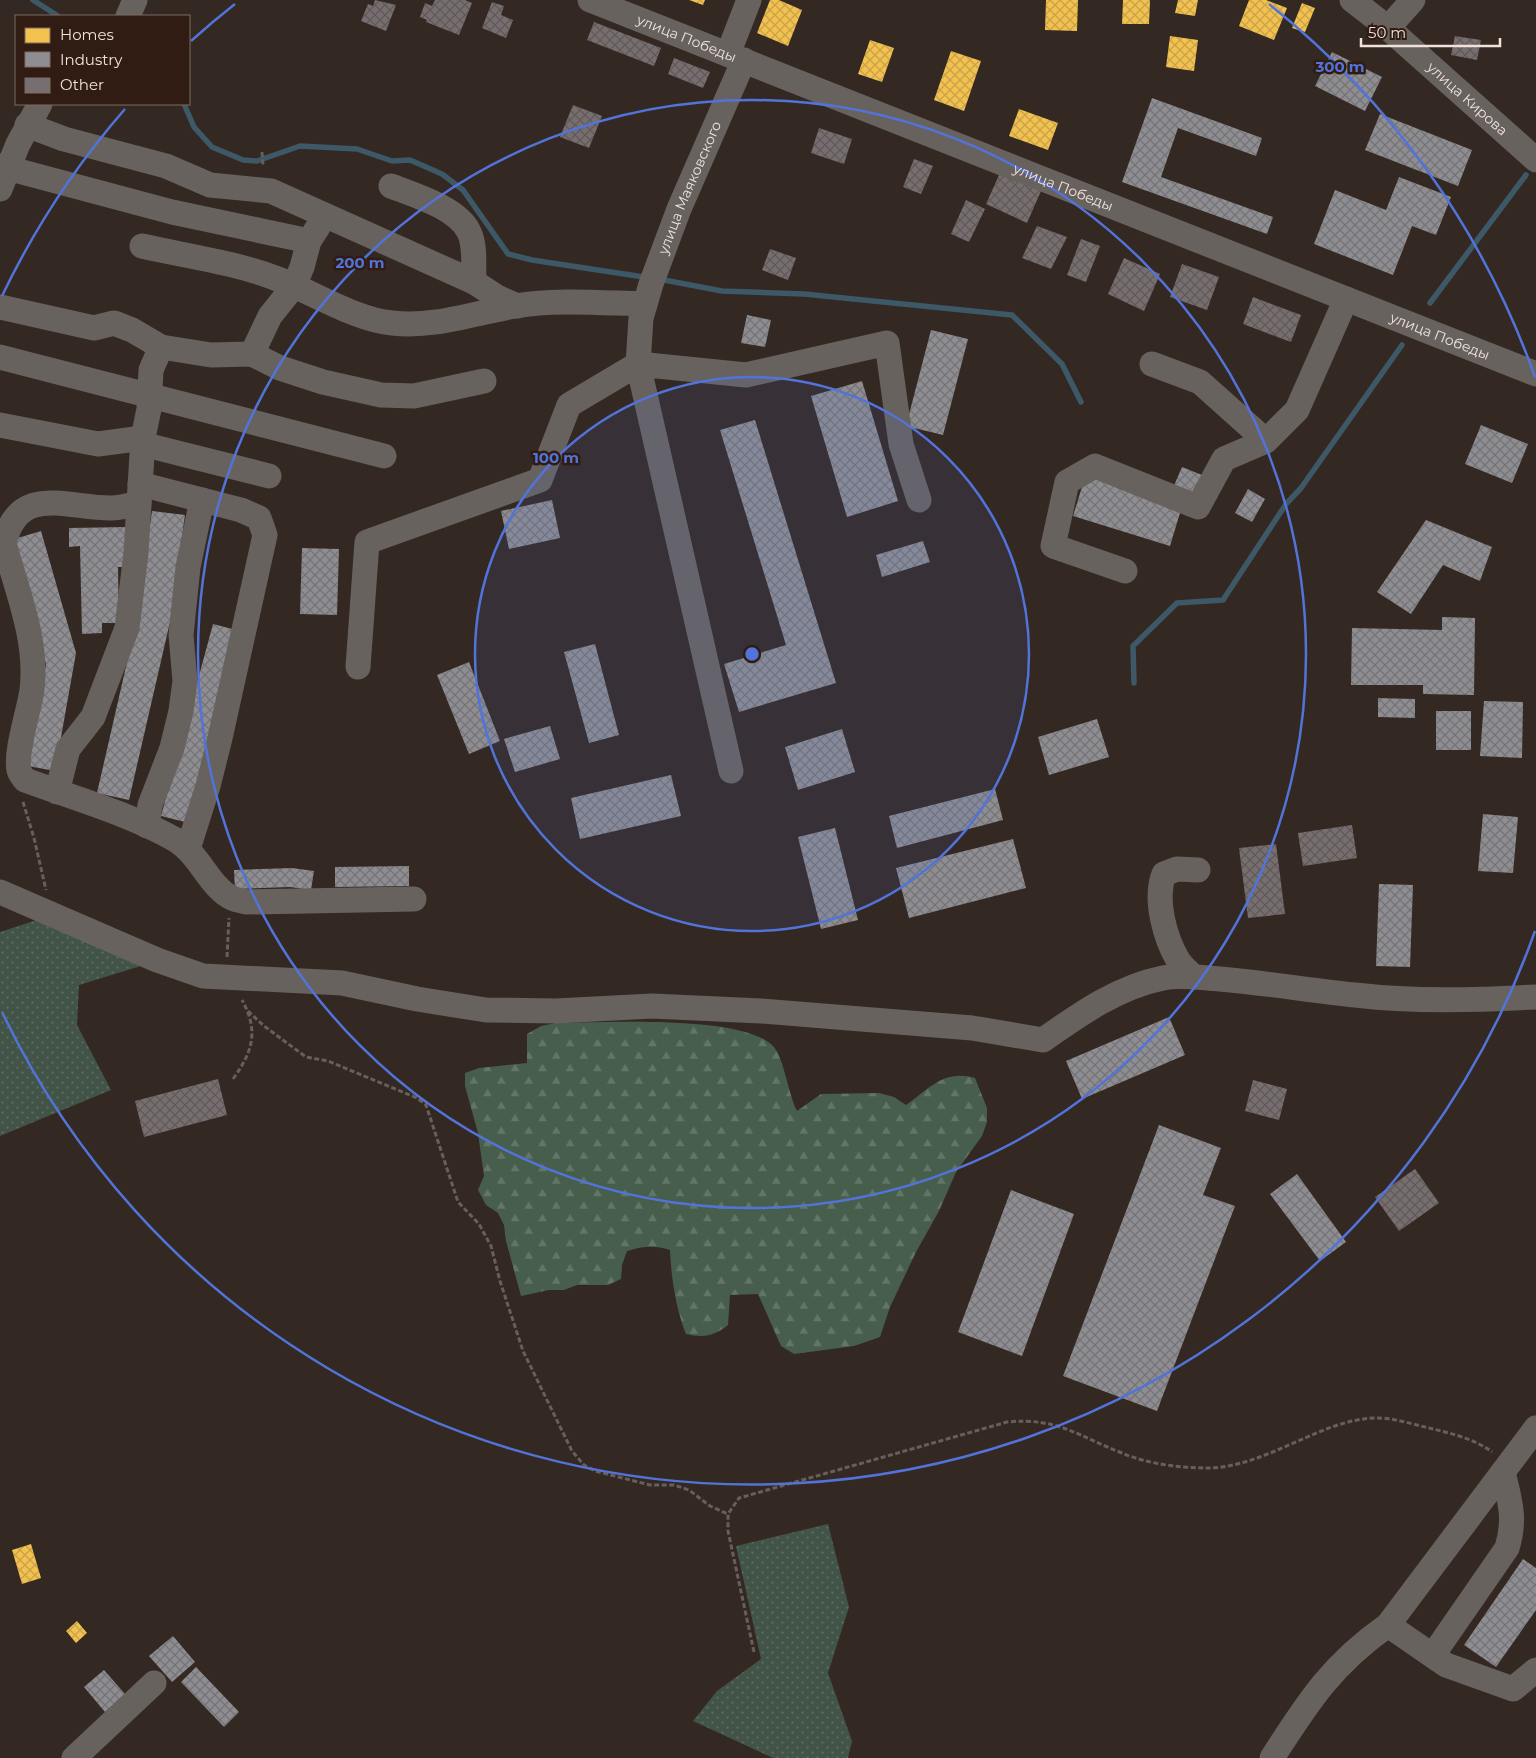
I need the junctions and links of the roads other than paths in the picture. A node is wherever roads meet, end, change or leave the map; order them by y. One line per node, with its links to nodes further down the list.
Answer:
1 (135, 0): 6 (street)
2 (590, 0): 8 (street, улица Победы)
3 (749, 0): 8 (street, улица Маяковского)
4 (1352, 0): 7 (street, улица Кирова)
5 (1414, 0): 7 (street)
6 (128, 15)
7 (1388, 28): 11 (street, улица Кирова)
8 (736, 57): 19 (street, улица Победы); 22 (street, улица Маяковского)
9 (39, 105): 10 (street)
10 (28, 125): 12 (street); 14 (street)
11 (1536, 160)
12 (3, 175): 15 (street)
13 (390, 186): 17 (street)
14 (325, 215): 15 (street); 17 (street)
15 (309, 241): 18 (street)
16 (142, 246): 18 (street)
17 (474, 282): 20 (street)
18 (294, 286): 20 (street); 24 (street)
19 (1346, 299): 28 (street, улица Победы); 33 (street)
20 (517, 306): 22 (street)
21 (0, 307): 23 (street)
22 (643, 311): 26 (street, улица Маяковского)
23 (161, 347): 24 (street); 30 (street)
24 (252, 354): 29 (street)
25 (0, 357): 30 (street)
26 (638, 364): 38 (street); 40 (street); 41 (street, улица Маяковского)
27 (1152, 364): 33 (street)
28 (1536, 374)
29 (484, 381)
30 (148, 394): 32 (street); 34 (street)
31 (0, 425): 32 (street)
32 (143, 441): 35 (street); 36 (street)
33 (1266, 441): 39 (street)
34 (384, 456)
35 (269, 476)
36 (139, 494): 37 (street); 42 (street); 42 (street)
37 (202, 500): 43 (street); 44 (street)
38 (919, 500)
39 (1125, 572)
40 (358, 667)
41 (731, 771)
42 (57, 792): 43 (street)
43 (147, 826): 44 (street)
44 (188, 849): 47 (street)
45 (1198, 870): 48 (street)
46 (0, 892): 48 (street)
47 (414, 898)
48 (1194, 977): 49 (street)
49 (1536, 997)
50 (1536, 1428): 51 (street)
51 (1506, 1468): 52 (street); 53 (street)
52 (1388, 1625): 53 (street); 57 (street)
53 (1433, 1655): 54 (street)
54 (1536, 1670)
55 (154, 1684): 56 (street)
56 (74, 1758)
57 (1272, 1758)

